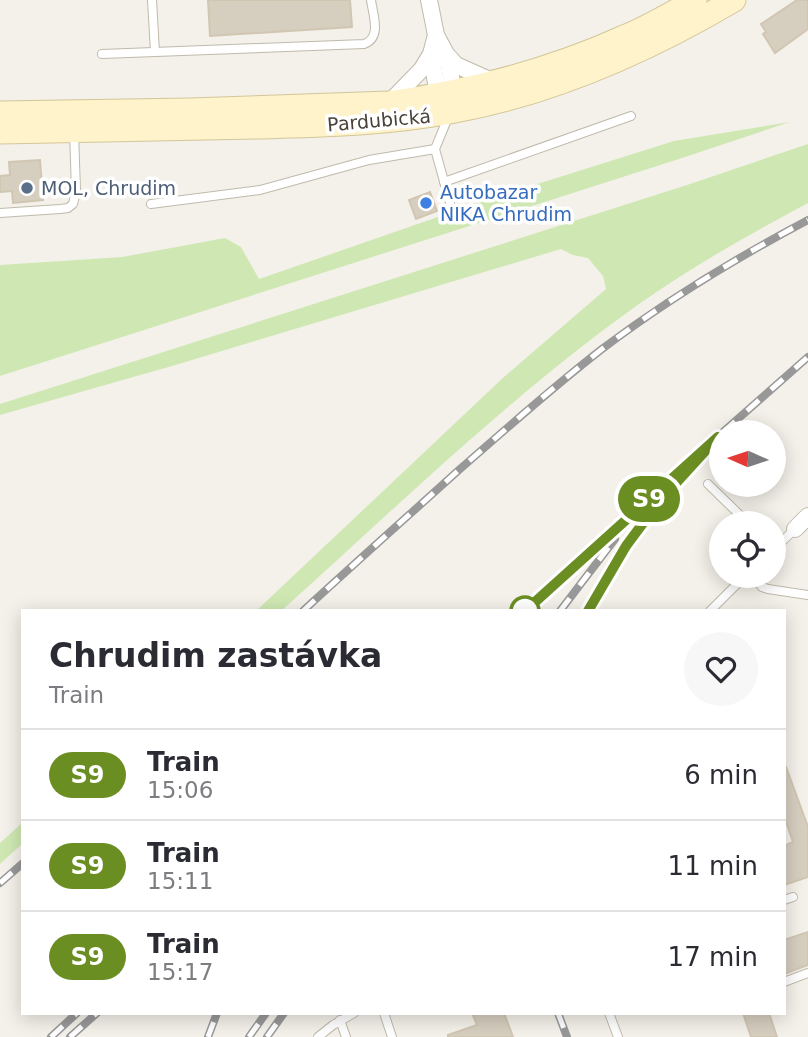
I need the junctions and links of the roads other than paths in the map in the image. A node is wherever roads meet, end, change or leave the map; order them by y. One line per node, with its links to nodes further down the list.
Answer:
1 (152, 0): 6 (lane)
2 (371, 0): 6 (lane)
3 (429, 0): 7 (street)
4 (695, 0): 9 (main road, Pardubická)
5 (734, 0): 11 (main road, Pardubická)
6 (155, 52): 8 (lane)
7 (438, 53): 9 (street); 10 (street); 11 (street)
8 (102, 54)
9 (495, 82): 11 (main road, Pardubická)
10 (389, 103): 11 (main road, Pardubická); 14 (main road, Pardubická)
11 (448, 103): 14 (main road, Pardubická); 16 (lane)
12 (0, 113): 14 (main road, Pardubická)
13 (631, 116): 17 (lane)
14 (71, 121): 15 (main road, Pardubická); 20 (lane)
15 (0, 132)
16 (435, 149): 17 (lane); 19 (lane)
17 (444, 182): 18 (lane)
18 (450, 203)
19 (151, 204)
20 (0, 214)
21 (708, 484): 22 (lane)
22 (736, 511)
23 (808, 516): 24 (street)
24 (795, 529): 25 (lane)
25 (786, 538)
26 (732, 588): 29 (lane)
27 (765, 588): 28 (lane)
28 (808, 595)
29 (712, 609)
30 (793, 897): 31 (lane)
31 (786, 900)
32 (808, 973): 33 (lane)
33 (786, 981)
34 (350, 1015): 37 (lane)
35 (385, 1015): 40 (lane)
36 (610, 1015): 41 (lane)
37 (340, 1020): 38 (lane); 39 (lane)
38 (318, 1037)
39 (346, 1037)
40 (392, 1037)
41 (618, 1037)

